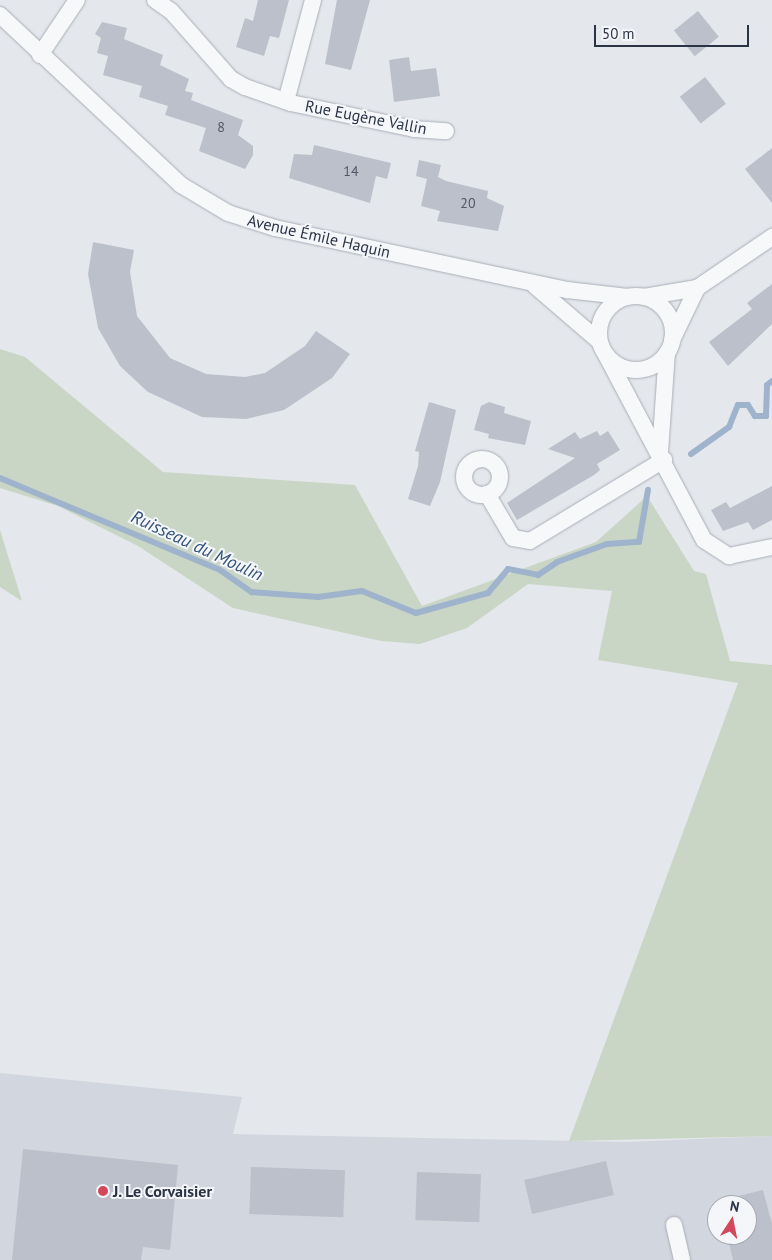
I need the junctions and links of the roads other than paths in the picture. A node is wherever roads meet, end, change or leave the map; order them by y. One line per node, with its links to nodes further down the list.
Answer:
1 (77, 0): 5 (street)
2 (155, 0): 6 (street, Rue Eugène Vallin)
3 (313, 0): 6 (street, Rue Eugène Vallin)
4 (0, 15): 5 (street, Avenue Émile Haquin)
5 (40, 55): 9 (street, Avenue Émile Haquin)
6 (286, 101): 7 (street, Rue Eugène Vallin)
7 (446, 131)
8 (772, 237): 10 (street)
9 (532, 283): 11 (street, Avenue Émile Haquin); 13 (street, Avenue Émile Haquin)
10 (697, 288): 11 (street); 12 (street)
11 (636, 297): 12 (street); 13 (street)
12 (670, 347): 13 (street); 14 (street)
13 (603, 348): 14 (street)
14 (662, 456): 15 (street); 16 (street)
15 (487, 494)
16 (772, 547)
17 (674, 1225): 18 (street)
18 (682, 1260)

